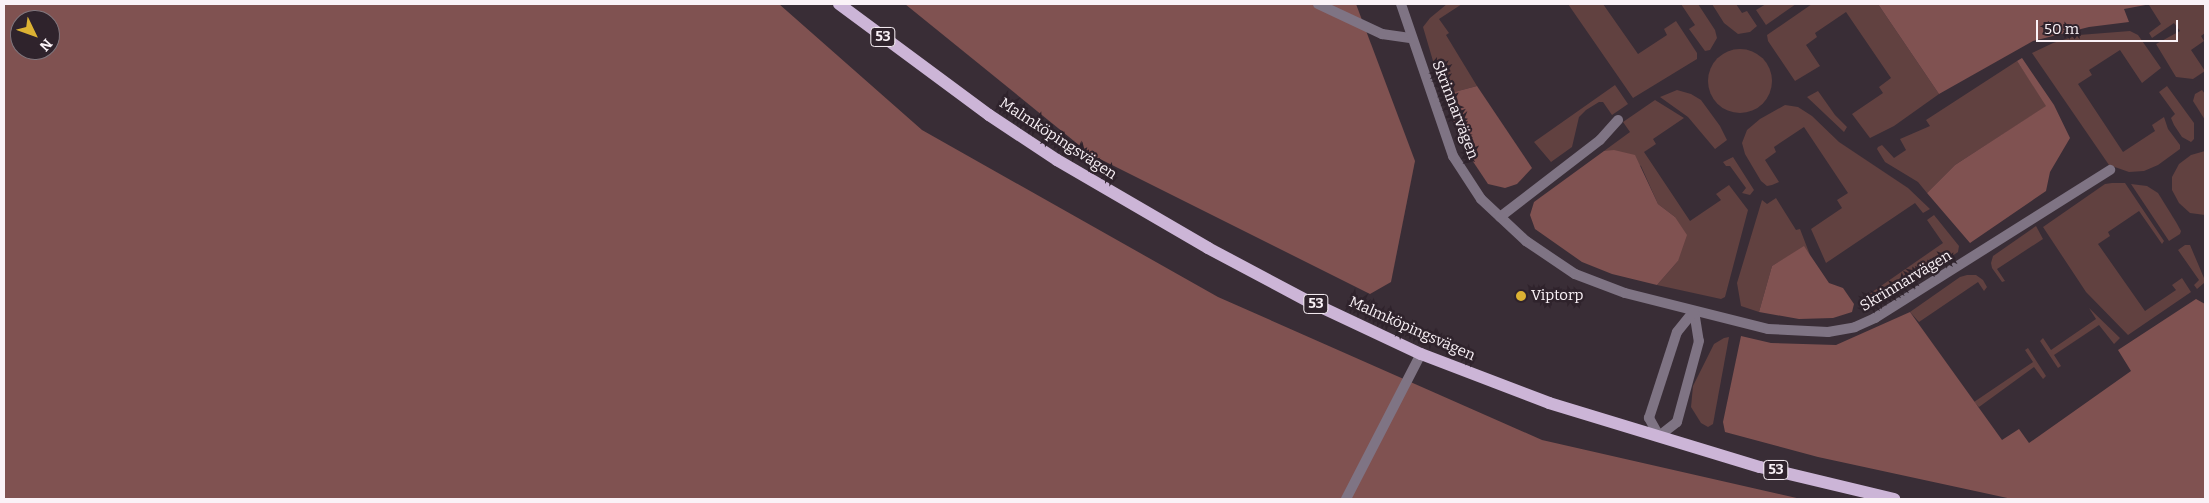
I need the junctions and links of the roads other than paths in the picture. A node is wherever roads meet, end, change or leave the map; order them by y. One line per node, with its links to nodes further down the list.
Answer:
1 (839, 4): 9 (main road, Malmköpingsvägen / 53)
2 (1318, 4): 4 (street)
3 (1401, 4): 4 (street, Skrinnarvägen)
4 (1412, 38): 7 (street, Skrinnarvägen)
5 (1618, 120): 7 (street)
6 (2110, 170): 8 (street, Skrinnarvägen)
7 (1500, 217): 8 (street, Skrinnarvägen)
8 (1694, 311): 10 (street); 10 (street)
9 (1421, 354): 10 (main road, Malmköpingsvägen / 53); 11 (street)
10 (1659, 436): 12 (main road, Malmköpingsvägen / 53)
11 (1346, 499)
12 (1894, 499)

